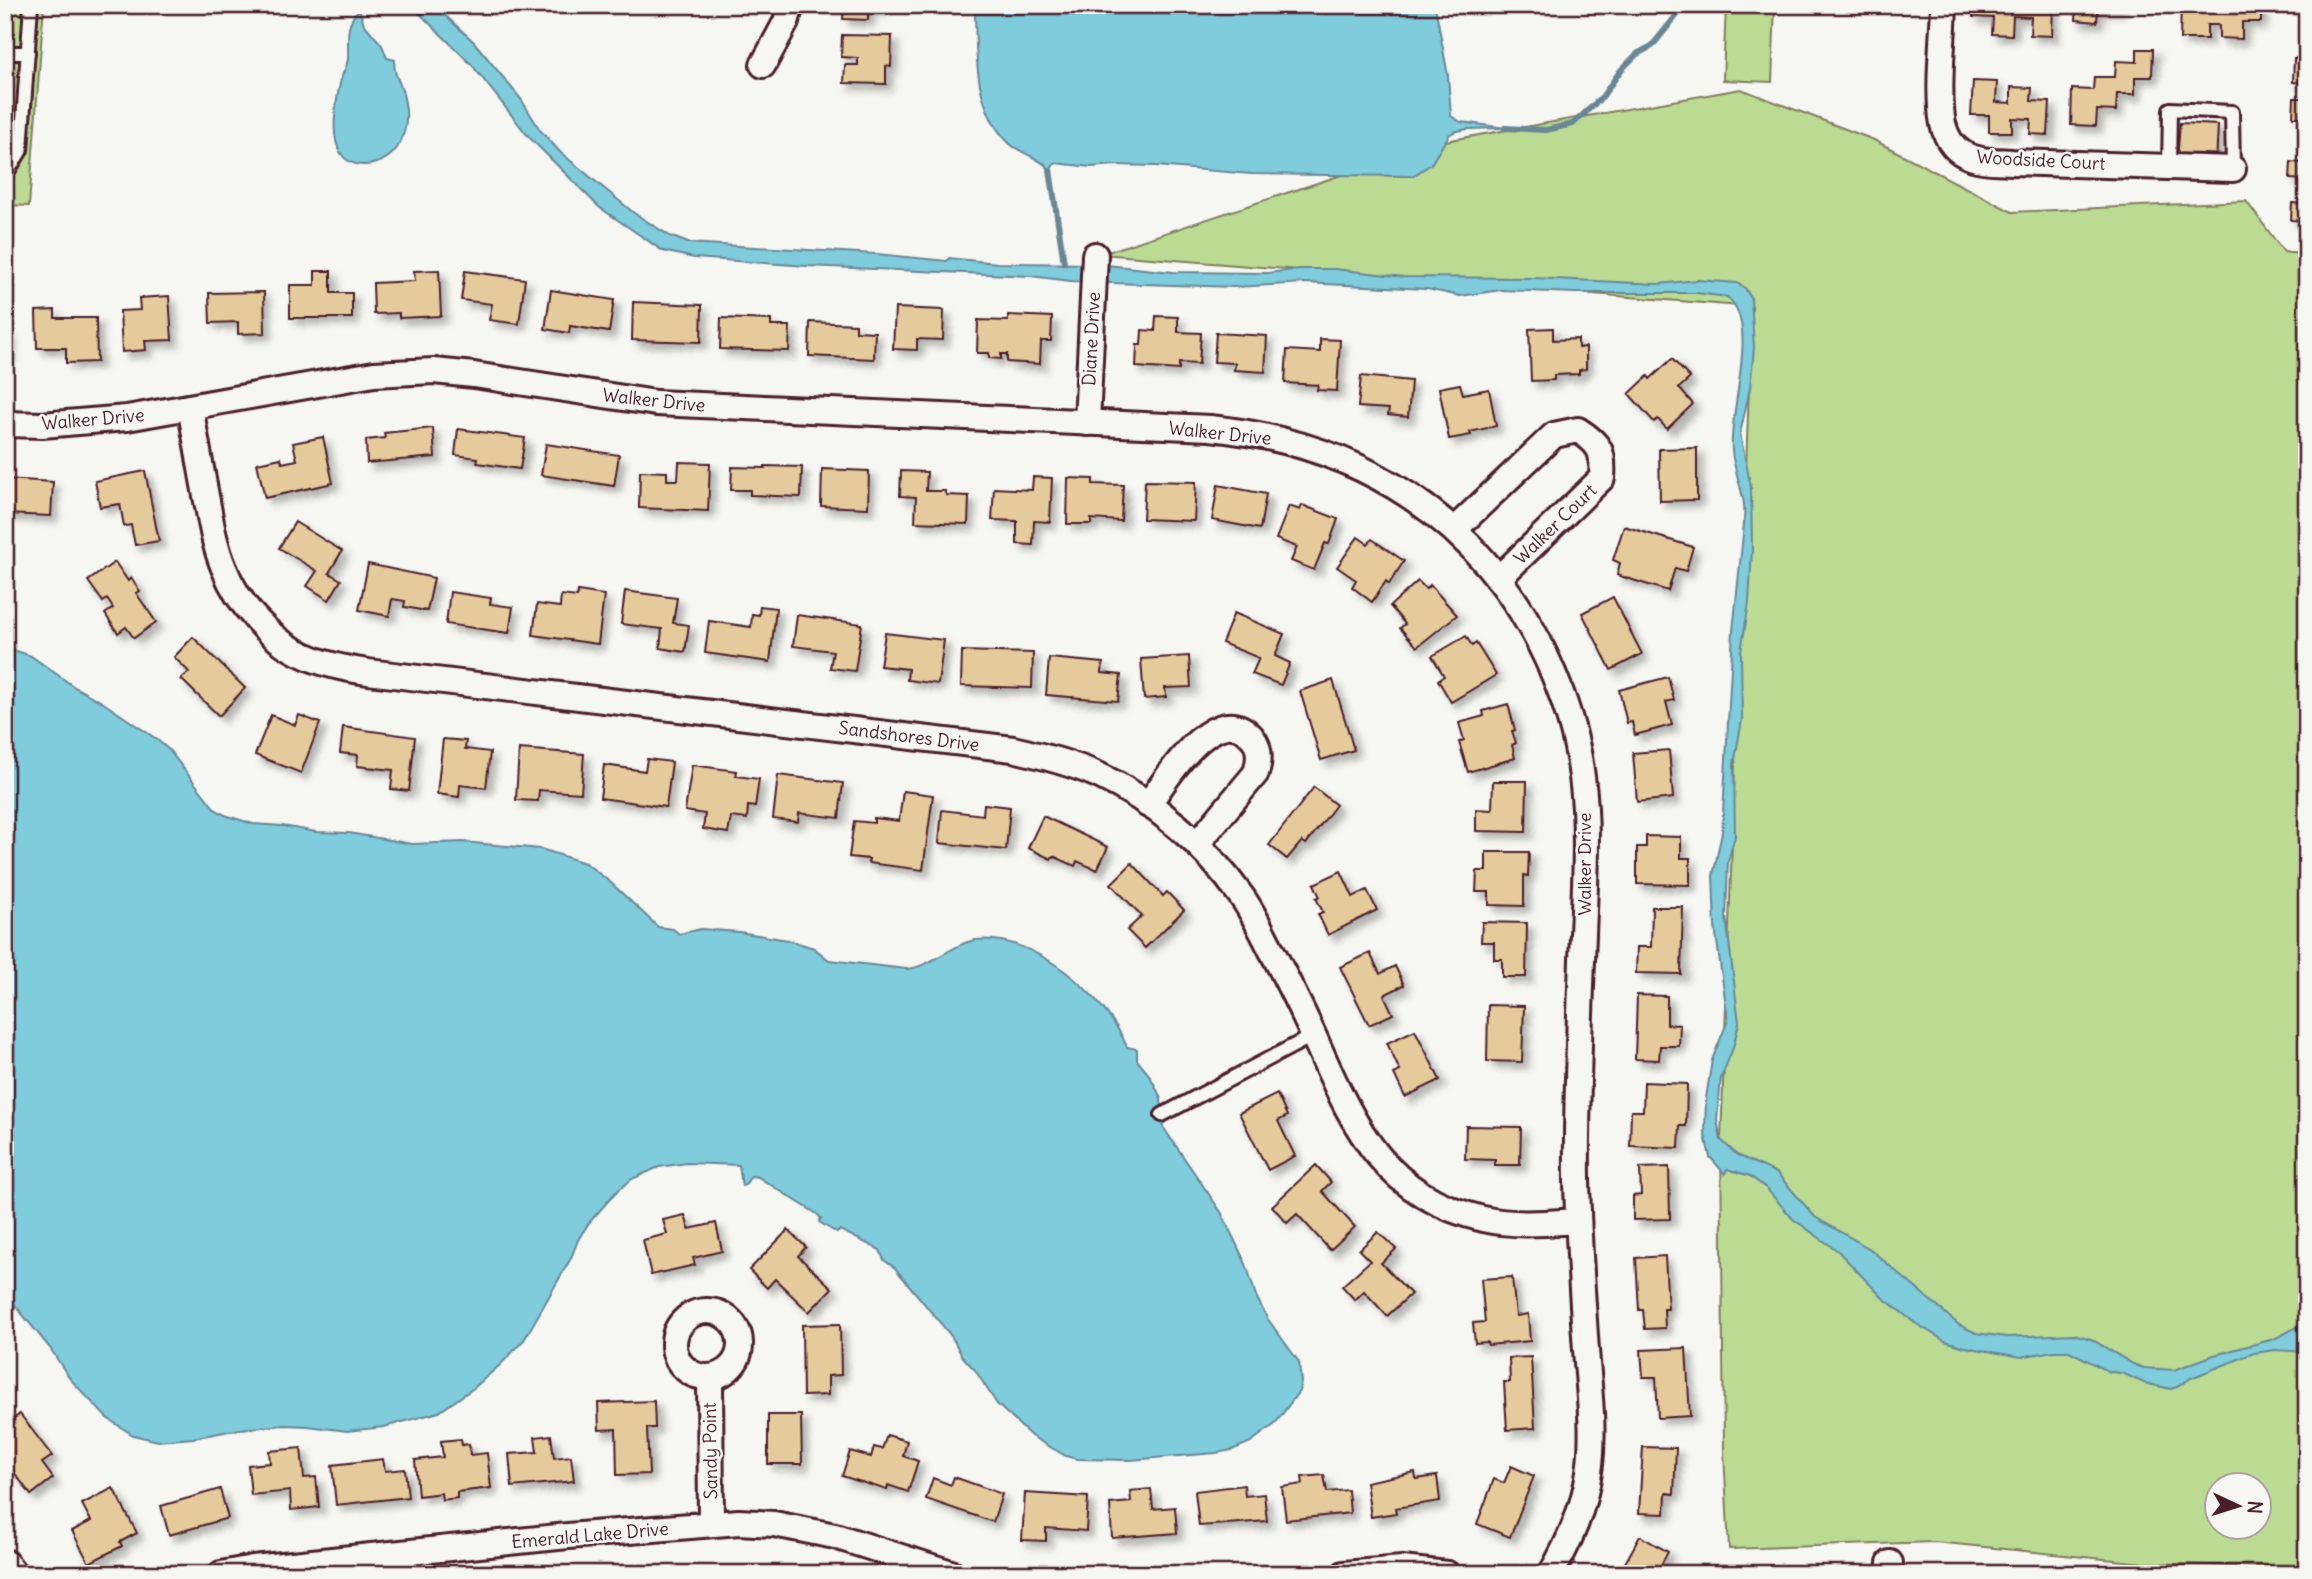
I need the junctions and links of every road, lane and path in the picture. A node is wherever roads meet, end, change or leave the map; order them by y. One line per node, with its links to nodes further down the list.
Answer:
1 (31, 5): 5 (lane)
2 (791, 5): 6 (street)
3 (1944, 5): 7 (street, Woodside Court)
4 (5, 52): 5 (lane)
5 (28, 53): 9 (lane)
6 (763, 65)
7 (2169, 166): 8 (street, Woodside Court); 8 (lane)
8 (2234, 169)
9 (5, 176)
10 (1095, 255): 12 (street, Diane Drive)
11 (190, 407): 12 (street, Walker Drive); 13 (street, Walker Drive); 16 (street, Sandshores Drive)
12 (1087, 423): 14 (street, Walker Drive)
13 (5, 424)
14 (1454, 530): 15 (street, Walker Drive); 15 (street, Walker Court)
15 (1499, 578): 20 (street, Walker Drive)
16 (1148, 805): 17 (street, Sandshores Drive); 17 (street)
17 (1197, 844): 18 (street, Sandshores Drive)
18 (1314, 1035): 19 (lane); 20 (street, Sandshores Drive)
19 (1162, 1115)
20 (1578, 1221): 29 (street, Walker Drive)
21 (710, 1378): 22 (street, Sandy Point)
22 (711, 1524): 25 (street, Emerald Lake Drive); 26 (street, Emerald Lake Drive)
23 (5, 1562): 24 (street)
24 (15, 1574)
25 (221, 1574)
26 (954, 1574)
27 (1344, 1574): 28 (street)
28 (1447, 1574)
29 (1552, 1574)

